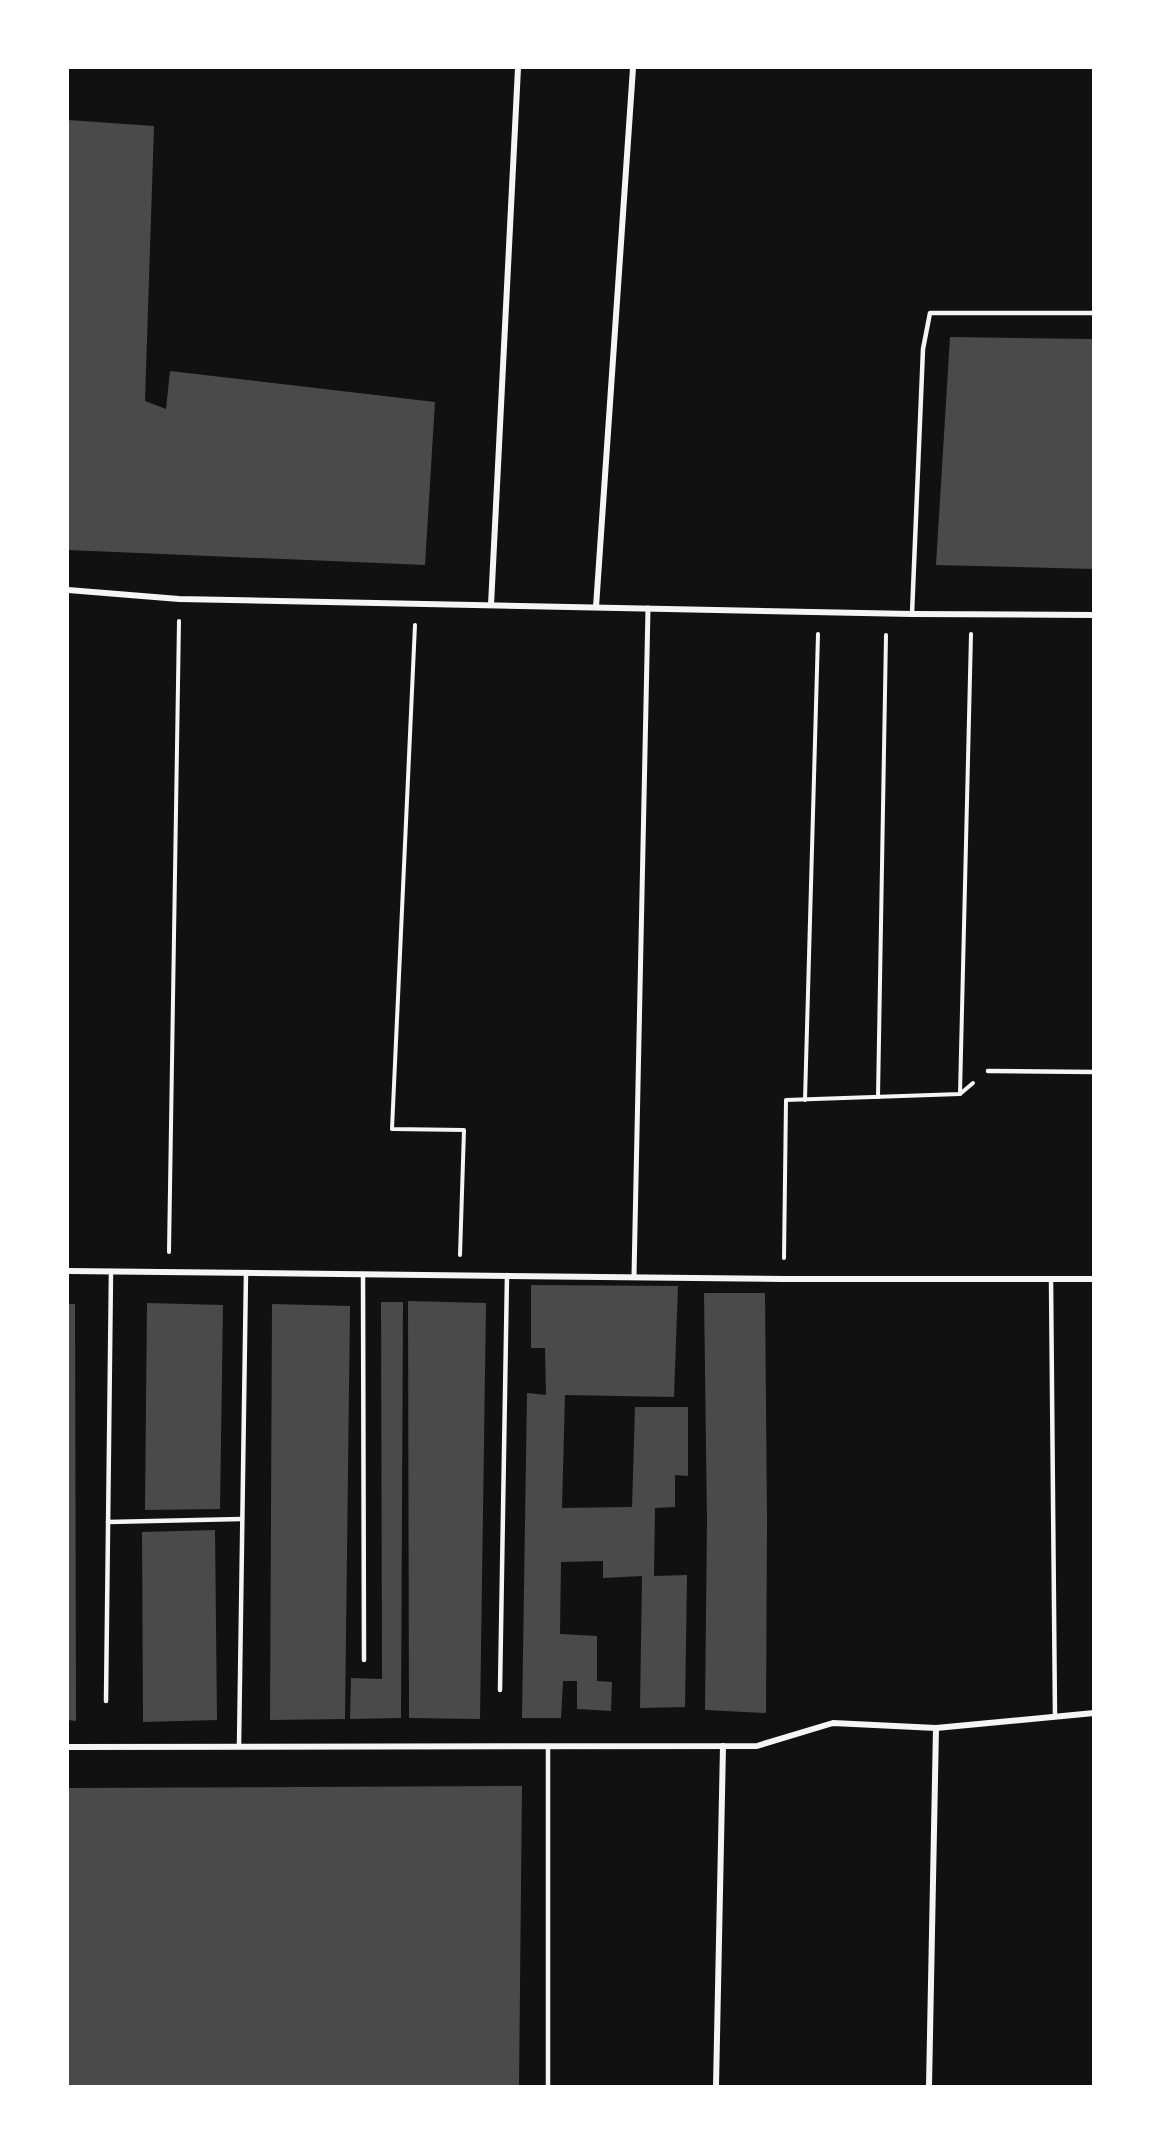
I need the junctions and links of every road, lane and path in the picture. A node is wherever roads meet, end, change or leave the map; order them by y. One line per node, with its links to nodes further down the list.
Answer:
1 (518, 68): 7 (street)
2 (633, 68): 8 (street)
3 (1094, 313): 12 (lane)
4 (68, 590): 5 (street)
5 (179, 599): 6 (street); 22 (path)
6 (416, 604): 7 (street); 25 (path)
7 (491, 605): 8 (street)
8 (596, 608): 9 (street)
9 (648, 608): 10 (street); 27 (street)
10 (818, 612): 11 (street); 19 (path)
11 (887, 613): 12 (street); 18 (path)
12 (912, 614): 13 (street)
13 (972, 615): 14 (street); 17 (path)
14 (1094, 615)
15 (987, 1071): 16 (lane); 17 (path)
16 (1094, 1072)
17 (960, 1094): 18 (path)
18 (878, 1097): 19 (path)
19 (805, 1100): 28 (path)
20 (68, 1271): 21 (street)
21 (111, 1271): 22 (street); 32 (lane)
22 (168, 1271): 23 (street)
23 (246, 1272): 24 (street); 31 (lane)
24 (363, 1274): 25 (street); 33 (lane)
25 (459, 1275): 26 (street)
26 (507, 1275): 27 (street); 34 (lane)
27 (634, 1276): 28 (street)
28 (784, 1279): 29 (street)
29 (1051, 1279): 30 (street); 37 (lane)
30 (1094, 1280)
31 (242, 1519): 32 (lane); 39 (lane)
32 (108, 1522): 35 (lane)
33 (364, 1660)
34 (500, 1690)
35 (106, 1701)
36 (1094, 1713): 37 (street)
37 (1055, 1716): 38 (street)
38 (936, 1728): 41 (street); 45 (street)
39 (239, 1746): 40 (street); 42 (street)
40 (548, 1746): 41 (street); 43 (lane)
41 (723, 1746): 44 (street)
42 (68, 1747)
43 (548, 2086)
44 (716, 2086)
45 (929, 2086)

